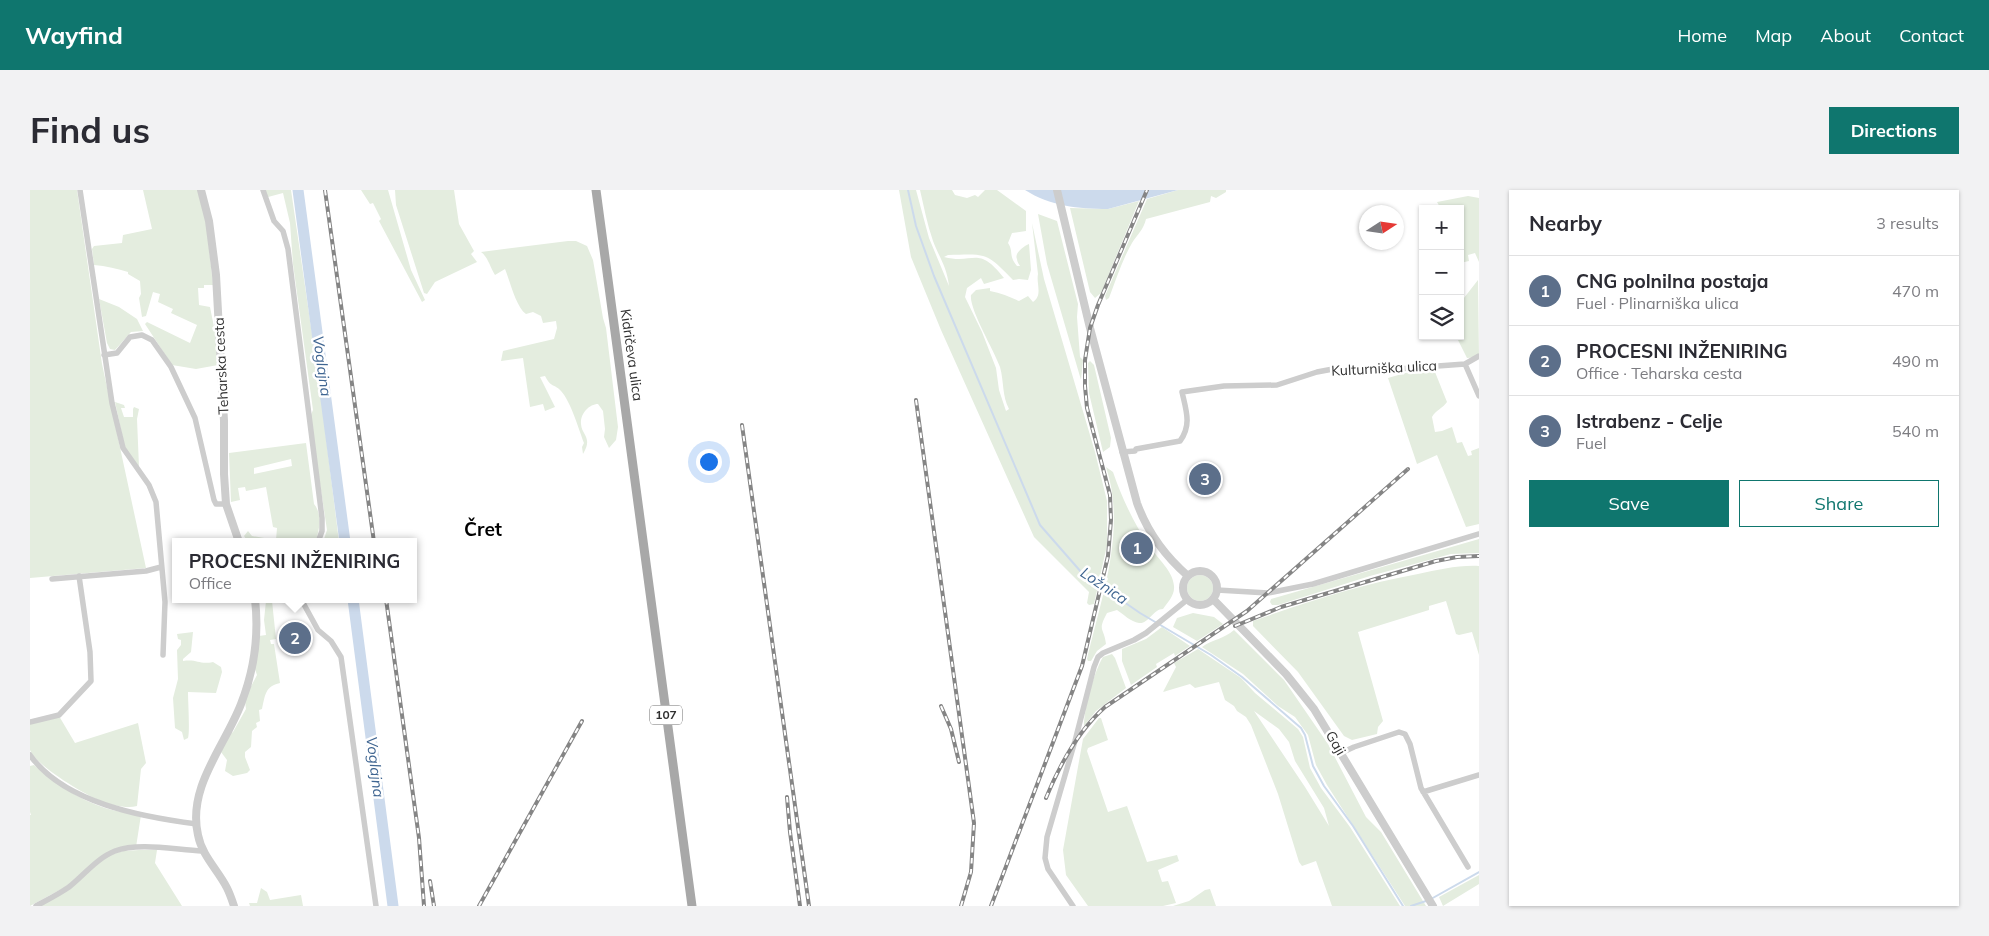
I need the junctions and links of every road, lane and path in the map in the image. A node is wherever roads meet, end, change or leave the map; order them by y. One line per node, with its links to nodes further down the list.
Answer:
1 (80, 190): 6 (street)
2 (201, 190): 11 (street, Teharska cesta)
3 (263, 190): 14 (street)
4 (596, 190): 37 (main road, Kidričeva ulica / 107)
5 (1057, 190): 10 (street)
6 (104, 355): 11 (street); 15 (street)
7 (1479, 356): 8 (street)
8 (1465, 364): 9 (street); 10 (street, Kulturniška ulica)
9 (1479, 396)
10 (1122, 452): 17 (street)
11 (226, 504): 13 (street, Teharska cesta)
12 (1479, 534): 19 (street)
13 (238, 538)
14 (319, 538)
15 (161, 567): 16 (street); 24 (street)
16 (79, 576): 18 (street); 25 (street)
17 (1188, 576): 19 (street); 20 (street)
18 (52, 579)
19 (1217, 590): 21 (street)
20 (1188, 599): 21 (street); 38 (street)
21 (1213, 599): 26 (street, Gaji)
22 (255, 603): 30 (street)
23 (303, 603): 36 (street)
24 (163, 656)
25 (30, 722)
26 (1341, 752): 29 (street); 33 (street, Gaji)
27 (30, 755): 30 (street)
28 (1479, 775): 29 (street)
29 (1423, 792): 32 (street)
30 (196, 824): 31 (street)
31 (202, 851): 34 (street); 35 (street)
32 (1468, 867)
33 (1430, 902)
34 (36, 906)
35 (234, 906)
36 (376, 906)
37 (692, 906)
38 (1074, 906)

